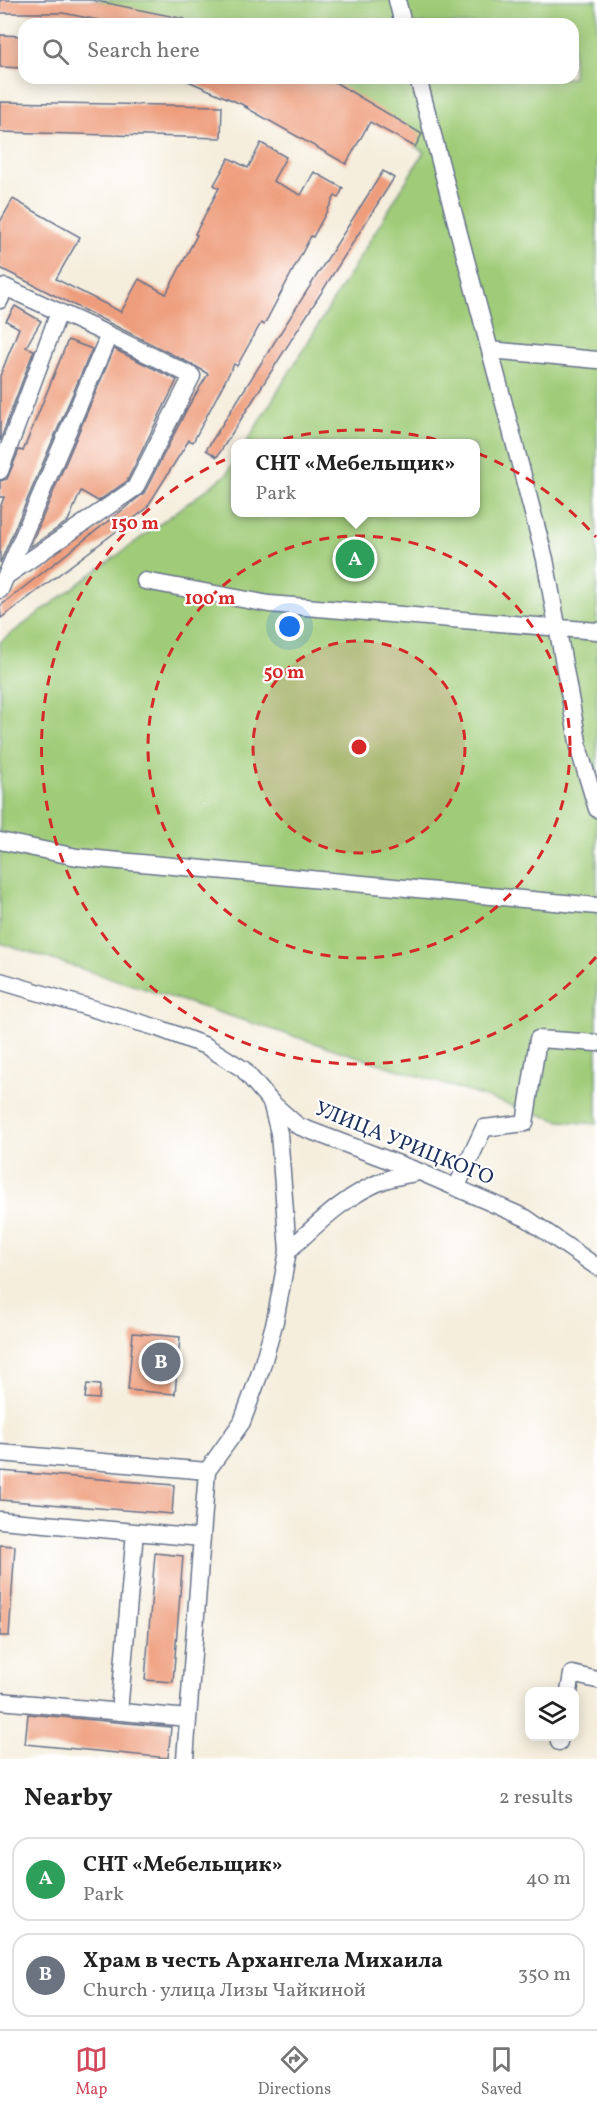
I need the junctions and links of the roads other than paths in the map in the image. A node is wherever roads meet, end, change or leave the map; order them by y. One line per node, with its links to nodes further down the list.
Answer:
1 (397, 0): 2 (street)
2 (402, 18)
3 (420, 84): 7 (street)
4 (0, 300): 5 (street)
5 (59, 312): 6 (street); 9 (street)
6 (109, 335): 11 (street); 11 (street)
7 (490, 350): 8 (street); 12 (street)
8 (597, 360)
9 (0, 471)
10 (145, 581): 12 (street)
11 (3, 584)
12 (558, 628): 13 (street); 14 (street)
13 (597, 631)
14 (597, 809)
15 (0, 841): 16 (street)
16 (597, 906)
17 (0, 981): 19 (street, УЛИЦА УРИЦКОГО)
18 (597, 1043): 21 (street)
19 (271, 1102): 20 (street, УЛИЦА УРИЦКОГО); 22 (street)
20 (420, 1172): 21 (street, УЛИЦА УРИЦКОГО); 22 (street)
21 (456, 1188): 23 (street, УЛИЦА УРИЦКОГО)
22 (288, 1251): 25 (street)
23 (597, 1266)
24 (0, 1453): 25 (street)
25 (207, 1471): 28 (street)
26 (0, 1520): 27 (street)
27 (135, 1532): 28 (street); 32 (street)
28 (202, 1538): 33 (street)
29 (597, 1680): 30 (street)
30 (570, 1687)
31 (0, 1701): 32 (street)
32 (119, 1712): 33 (street)
33 (188, 1718): 34 (street)
34 (185, 1759)

